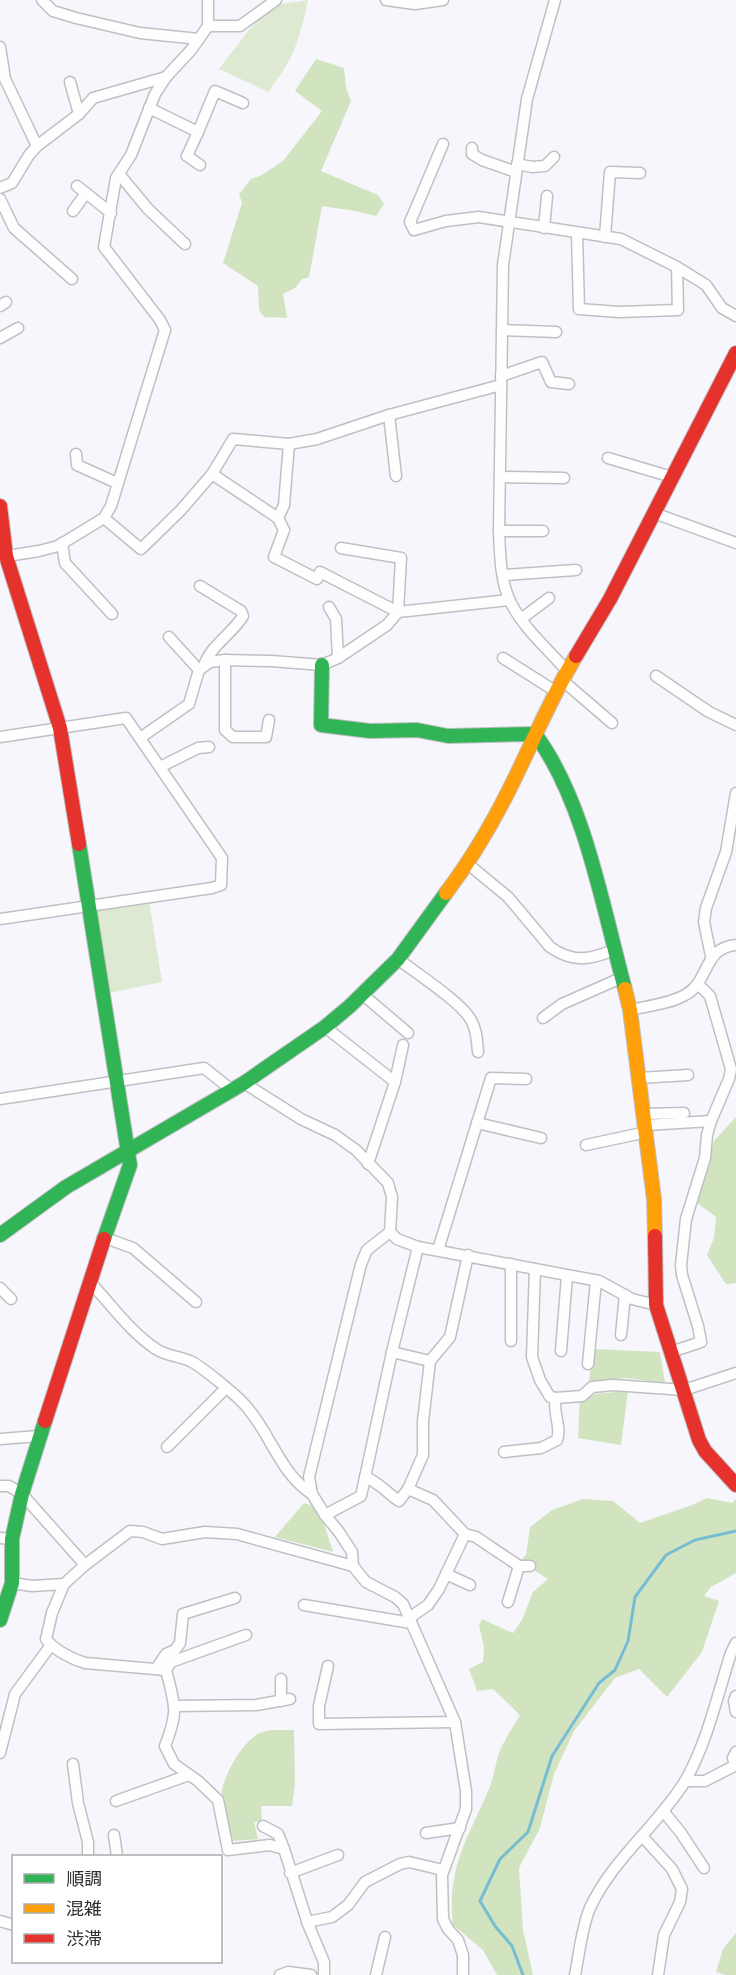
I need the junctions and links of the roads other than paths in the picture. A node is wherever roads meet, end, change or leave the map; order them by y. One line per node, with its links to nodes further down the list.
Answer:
1 (42, 0): 8 (street)
2 (208, 0): 7 (street)
3 (276, 0): 7 (street)
4 (386, 0): 5 (street)
5 (443, 0)
6 (552, 1): 21 (street)
7 (208, 26): 8 (street)
8 (199, 39): 10 (street)
9 (0, 47): 17 (street)
10 (166, 77): 13 (street); 14 (street)
11 (70, 82): 14 (street)
12 (243, 103): 15 (street)
13 (149, 108): 15 (street); 23 (street)
14 (79, 114): 17 (street)
15 (198, 132): 20 (street)
16 (444, 144): 29 (street)
17 (37, 146): 24 (street)
18 (472, 148): 21 (street)
19 (554, 157): 21 (street)
20 (200, 165)
21 (517, 168): 29 (street)
22 (640, 173): 32 (street)
23 (119, 174): 28 (street); 33 (street)
24 (0, 187)
25 (547, 196): 30 (street)
26 (0, 199): 35 (street)
27 (73, 211): 28 (street)
28 (111, 213): 53 (street)
29 (509, 223): 30 (street); 38 (street)
30 (544, 228): 31 (street)
31 (577, 233): 32 (street); 34 (street)
32 (605, 237): 34 (street)
33 (185, 244)
34 (677, 267): 36 (street)
35 (72, 279)
36 (736, 316)
37 (18, 328): 40 (street)
38 (502, 330): 39 (street); 42 (street)
39 (556, 332)
40 (0, 338)
41 (736, 353): 51 (street)
42 (501, 380): 43 (street); 44 (street); 50 (street)
43 (569, 384)
44 (389, 415): 45 (street); 49 (street)
45 (289, 444): 48 (street); 57 (street)
46 (76, 454): 53 (street)
47 (608, 458): 51 (street)
48 (212, 474): 56 (street); 57 (street)
49 (396, 476)
50 (500, 477): 52 (street); 58 (street)
51 (672, 477): 55 (street)
52 (564, 478)
53 (117, 483): 56 (street)
54 (0, 506): 63 (street)
55 (654, 513): 61 (street); 80 (street)
56 (104, 518): 60 (street)
57 (278, 518): 70 (street)
58 (499, 531): 59 (street); 65 (street)
59 (543, 531)
60 (62, 543): 63 (street); 71 (street)
61 (736, 543)
62 (341, 548): 70 (street)
63 (3, 556): 84 (street)
64 (576, 570): 65 (street)
65 (503, 575): 68 (street)
66 (200, 586): 78 (street)
67 (549, 598): 72 (street)
68 (509, 600): 70 (street); 72 (street)
69 (329, 607): 74 (street)
70 (399, 612): 74 (street)
71 (112, 614)
72 (521, 619): 80 (street)
73 (169, 637): 78 (street)
74 (338, 658): 77 (street)
75 (503, 658): 80 (street)
76 (225, 660): 77 (street); 78 (street); 81 (street)
77 (322, 665): 85 (street)
78 (201, 669): 87 (street)
79 (656, 676): 83 (street)
80 (561, 680): 82 (street); 85 (street)
81 (269, 720)
82 (612, 723)
83 (736, 725)
84 (60, 728): 86 (street); 87 (street); 92 (street)
85 (535, 734): 91 (street); 95 (street)
86 (0, 737)
87 (140, 738): 89 (street)
88 (209, 747): 89 (street)
89 (160, 767): 92 (street)
90 (736, 793): 96 (street)
91 (468, 864): 95 (street); 97 (street)
92 (88, 907): 93 (street); 111 (street)
93 (0, 919)
94 (736, 945): 96 (street)
95 (614, 950): 98 (street)
96 (711, 956): 99 (street)
97 (398, 959): 100 (street); 106 (street)
98 (621, 978): 101 (street); 102 (street)
99 (698, 984): 101 (street); 115 (street)
100 (362, 994): 103 (street); 104 (street)
101 (630, 1010): 108 (street)
102 (543, 1018)
103 (325, 1027): 110 (street); 112 (street)
104 (408, 1033)
105 (403, 1045): 110 (street)
106 (477, 1053)
107 (688, 1075): 108 (street)
108 (639, 1078): 117 (street)
109 (526, 1079): 116 (street)
110 (394, 1082): 121 (street)
111 (116, 1083): 112 (street); 113 (street); 120 (street)
112 (238, 1087): 120 (street); 121 (street)
113 (0, 1099)
114 (684, 1113): 117 (street)
115 (711, 1121): 117 (street); 142 (street)
116 (477, 1123): 118 (street); 126 (street)
117 (646, 1124): 119 (street); 137 (street)
118 (541, 1138)
119 (586, 1145)
120 (128, 1149): 123 (street); 124 (street)
121 (368, 1164): 122 (street)
122 (390, 1232): 125 (street); 158 (street)
123 (0, 1235)
124 (103, 1237): 131 (street); 136 (street)
125 (418, 1247): 126 (street); 141 (street)
126 (438, 1251): 127 (street)
127 (468, 1255): 128 (street); 143 (street)
128 (511, 1264): 129 (street); 139 (street)
129 (535, 1269): 130 (street); 148 (street)
130 (567, 1276): 132 (street); 140 (street)
131 (89, 1281): 146 (street); 149 (street)
132 (596, 1281): 134 (street); 144 (street)
133 (0, 1288): 135 (street)
134 (625, 1295): 137 (street); 138 (street)
135 (11, 1299)
136 (196, 1302)
137 (656, 1305): 142 (street)
138 (621, 1335)
139 (511, 1341)
140 (561, 1351)
141 (392, 1352): 143 (street); 153 (street)
142 (671, 1352): 147 (street)
143 (430, 1361): 156 (street)
144 (588, 1364)
145 (736, 1373): 147 (street)
146 (225, 1389): 151 (street); 158 (street)
147 (684, 1390): 148 (street); 154 (street)
148 (556, 1398): 152 (street)
149 (39, 1436): 150 (street); 157 (street)
150 (0, 1439)
151 (167, 1447)
152 (504, 1452)
153 (365, 1477): 156 (street); 159 (street)
154 (736, 1485)
155 (0, 1486): 157 (street)
156 (408, 1489): 160 (street)
157 (22, 1494): 161 (street); 162 (street)
158 (312, 1494): 159 (street)
159 (325, 1515): 163 (street)
160 (465, 1534): 164 (street); 169 (street)
161 (6, 1538): 165 (street)
162 (85, 1565): 163 (street); 166 (street)
163 (353, 1566): 172 (street)
164 (446, 1574): 167 (street); 172 (street)
165 (12, 1583): 166 (street); 171 (street)
166 (64, 1584): 175 (street)
167 (470, 1586)
168 (235, 1598): 177 (street)
169 (508, 1602)
170 (304, 1605): 172 (street)
171 (0, 1620)
172 (410, 1620): 182 (street)
173 (246, 1635): 177 (street)
174 (736, 1642): 188 (street)
175 (51, 1645): 177 (street); 184 (street)
176 (328, 1666): 182 (street)
177 (161, 1669): 180 (street)
178 (281, 1678): 180 (street)
179 (736, 1696): 181 (street)
180 (175, 1706): 187 (street)
181 (736, 1712)
182 (455, 1722): 192 (street)
183 (736, 1752): 186 (street)
184 (0, 1753)
185 (73, 1764): 197 (street)
186 (736, 1765): 188 (street)
187 (189, 1775): 189 (street); 196 (street)
188 (685, 1781): 190 (street)
189 (116, 1801)
190 (664, 1812): 195 (street); 200 (street)
191 (262, 1826): 196 (street)
192 (459, 1828): 193 (street); 201 (street)
193 (426, 1833)
194 (114, 1835): 198 (street)
195 (642, 1836): 210 (street); 211 (street)
196 (284, 1849): 202 (street)
197 (88, 1855)
198 (117, 1855)
199 (338, 1855): 202 (street)
200 (704, 1868)
201 (442, 1870): 203 (street); 209 (street)
202 (290, 1873): 203 (street)
203 (307, 1922): 207 (street)
204 (385, 1937): 208 (street)
205 (280, 1975): 206 (street)
206 (311, 1975)
207 (324, 1975)
208 (376, 1975)
209 (463, 1975)
210 (575, 1975)
211 (658, 1975)

